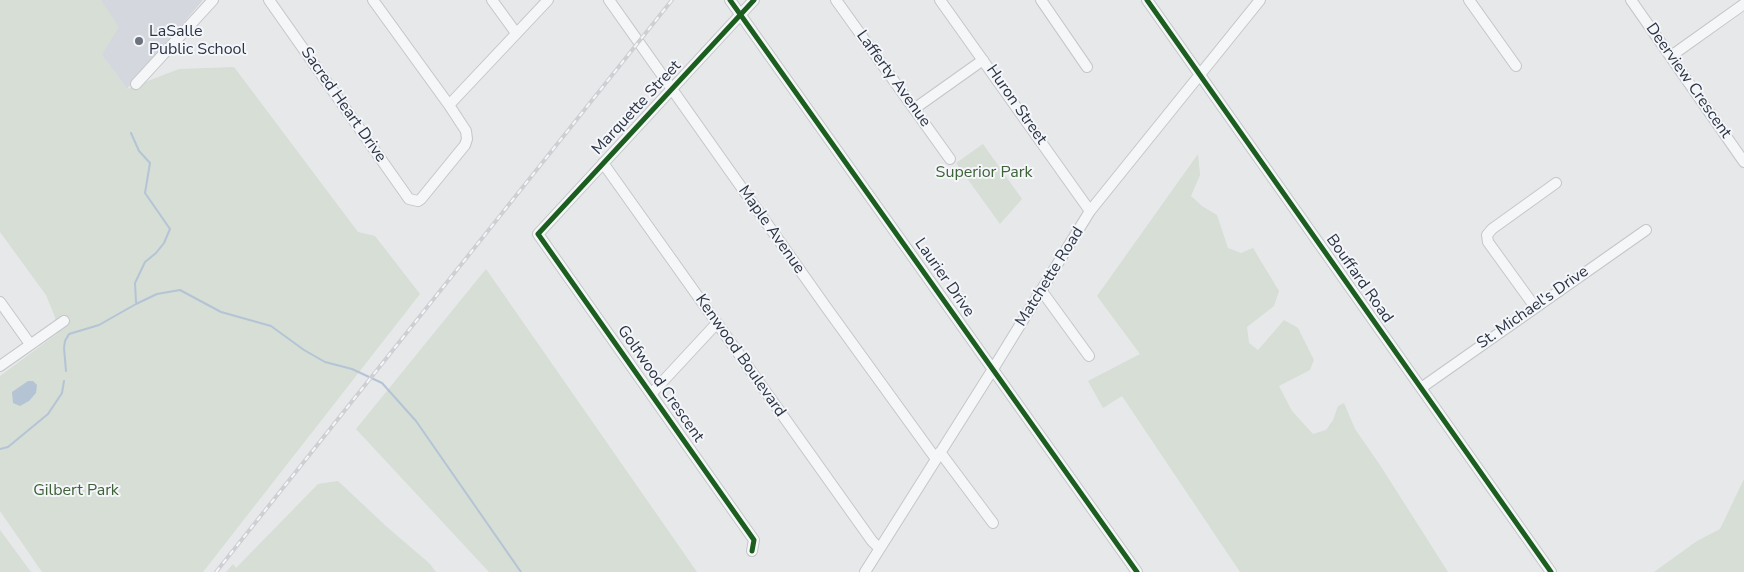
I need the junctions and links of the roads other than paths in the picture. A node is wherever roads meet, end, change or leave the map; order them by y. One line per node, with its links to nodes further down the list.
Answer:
1 (213, 0): 24 (street)
2 (268, 0): 26 (street, Sacred Heart Drive)
3 (373, 0): 26 (street)
4 (492, 0): 18 (street)
5 (548, 0): 18 (street)
6 (609, 0): 25 (street, Maple Avenue)
7 (730, 0): 17 (street, Laurier Drive)
8 (754, 0): 17 (street, Marquette Street)
9 (836, 0): 27 (street, Lafferty Avenue)
10 (940, 0): 20 (street, Huron Street)
11 (1041, 0): 21 (street)
12 (1147, 0): 23 (street, Bouffard Road)
13 (1260, 0): 23 (street, Matchette Road)
14 (1469, 0): 22 (street)
15 (1631, 0): 19 (street, Deerview Crescent)
16 (1744, 4): 19 (street)
17 (741, 15): 25 (street, Marquette Street); 43 (street, Laurier Drive)
18 (516, 33): 26 (street)
19 (1671, 56): 29 (street, Deerview Crescent)
20 (983, 60): 27 (street); 32 (street, Huron Street)
21 (1087, 66)
22 (1516, 66)
23 (1200, 75): 32 (street, Matchette Road); 44 (street, Bouffard Road)
24 (136, 84)
25 (672, 89): 30 (street, Marquette Street); 46 (street, Maple Avenue)
26 (449, 105)
27 (914, 109): 28 (street, Lafferty Avenue)
28 (950, 159)
29 (1744, 162)
30 (603, 163): 34 (street, Marquette Street); 39 (street, Kenwood Boulevard)
31 (1556, 182): 37 (street)
32 (1090, 211): 35 (street, Matchette Road)
33 (1646, 230): 37 (street, St. Michael's Drive)
34 (538, 234): 45 (street, Golfwood Crescent)
35 (1041, 290): 41 (street); 43 (street, Matchette Road)
36 (0, 302): 40 (street)
37 (1535, 307): 44 (street, St. Michael's Drive)
38 (64, 321): 40 (street)
39 (717, 323): 45 (street); 48 (street, Kenwood Boulevard)
40 (30, 344): 42 (street)
41 (1089, 356)
42 (0, 366)
43 (993, 369): 46 (street, Matchette Road); 51 (street, Laurier Drive)
44 (1421, 388): 52 (street, Bouffard Road)
45 (652, 392): 49 (street, Golfwood Crescent)
46 (938, 456): 47 (street, Maple Avenue); 48 (street, Matchette Road)
47 (993, 523)
48 (879, 548): 50 (street, Matchette Road)
49 (752, 551)
50 (865, 572)
51 (1137, 572)
52 (1551, 572)

